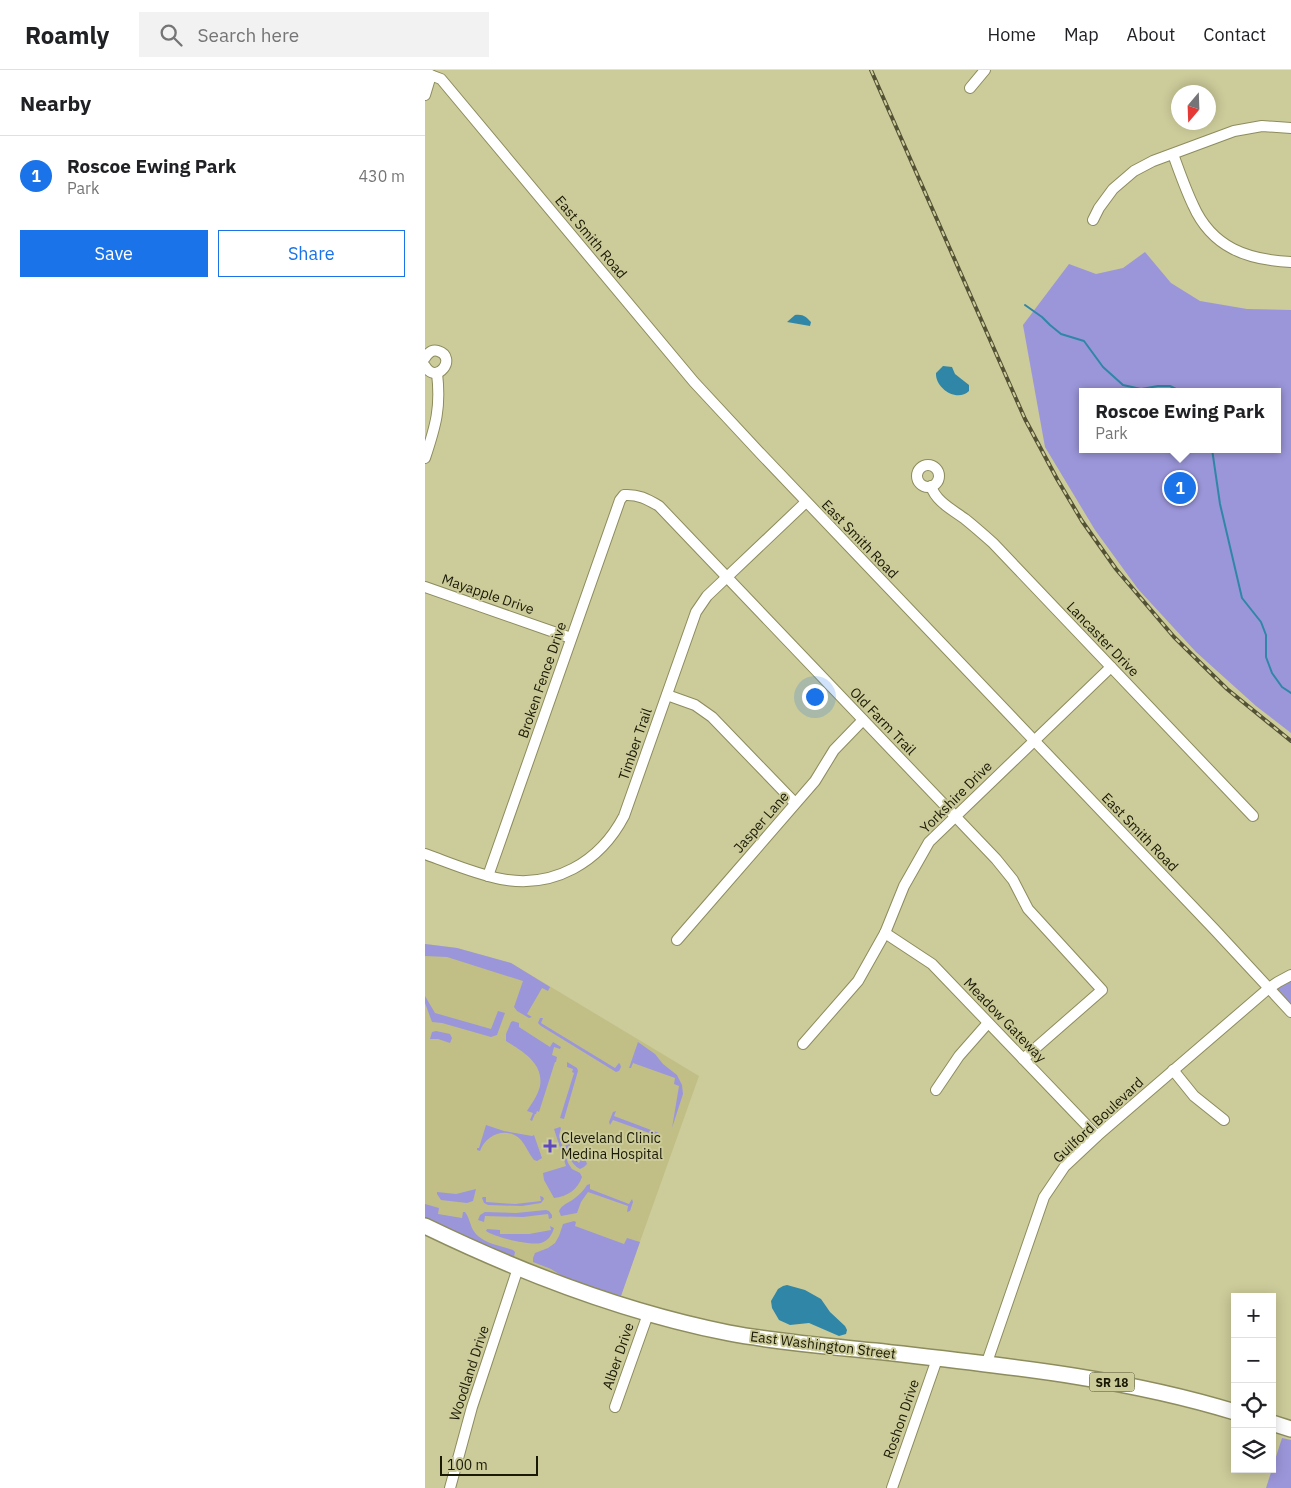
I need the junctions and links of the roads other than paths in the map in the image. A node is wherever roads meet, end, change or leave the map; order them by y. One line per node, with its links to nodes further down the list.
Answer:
1 (985, 70): 3 (street)
2 (432, 74): 4 (street); 15 (street, East Smith Road)
3 (970, 88)
4 (425, 94)
5 (1291, 128): 6 (street)
6 (1173, 154): 7 (street); 8 (street)
7 (1093, 220)
8 (1291, 262)
9 (425, 358): 11 (street)
10 (425, 366): 11 (street)
11 (437, 373): 12 (street)
12 (425, 458)
13 (931, 486): 19 (street, Lancaster Drive)
14 (624, 495): 16 (street, Old Farm Trail); 18 (street, Broken Fence Drive)
15 (806, 502): 16 (street, Timber Trail); 22 (street, East Smith Road)
16 (727, 577): 20 (street, Timber Trail); 21 (street, Old Farm Trail)
17 (425, 587): 18 (street, Mayapple Drive)
18 (571, 638): 27 (street, Broken Fence Drive)
19 (1111, 667): 22 (street, Yorkshire Drive); 25 (street, Lancaster Drive)
20 (667, 695): 23 (street); 27 (street, Timber Trail)
21 (863, 720): 23 (street, Jasper Lane); 24 (street, Old Farm Trail)
22 (1034, 740): 24 (street, Yorkshire Drive); 31 (street, East Smith Road)
23 (795, 803): 29 (street, Jasper Lane)
24 (955, 816): 28 (street, Yorkshire Drive); 35 (street, Old Farm Trail)
25 (1253, 816)
26 (425, 854): 27 (street, Timber Trail)
27 (487, 876)
28 (885, 933): 33 (street, Meadow Gateway); 34 (street, Yorkshire Drive)
29 (677, 940)
30 (1291, 975): 31 (street, Guilford Boulevard)
31 (1269, 988): 32 (street, East Smith Road); 36 (street, Guilford Boulevard)
32 (1291, 1012)
33 (988, 1023): 35 (street, Meadow Gateway); 37 (street)
34 (803, 1044)
35 (1023, 1058): 39 (street, Meadow Gateway)
36 (1173, 1070): 38 (street); 39 (street, Guilford Boulevard)
37 (936, 1090)
38 (1224, 1120)
39 (1097, 1136): 44 (street, Guilford Boulevard)
40 (425, 1226): 41 (highway, East Washington Street / SR 18)
41 (518, 1268): 42 (highway, East Washington Street / SR 18); 49 (street, Woodland Drive)
42 (647, 1314): 43 (highway, East Washington Street / SR 18); 45 (street, Alber Drive)
43 (937, 1359): 44 (highway, East Washington Street / SR 18); 50 (street, Roshon Drive)
44 (986, 1364): 46 (highway, East Washington Street / SR 18)
45 (615, 1407)
46 (1231, 1411)
47 (1276, 1425): 48 (highway)
48 (1291, 1429)
49 (451, 1488)
50 (892, 1488)

